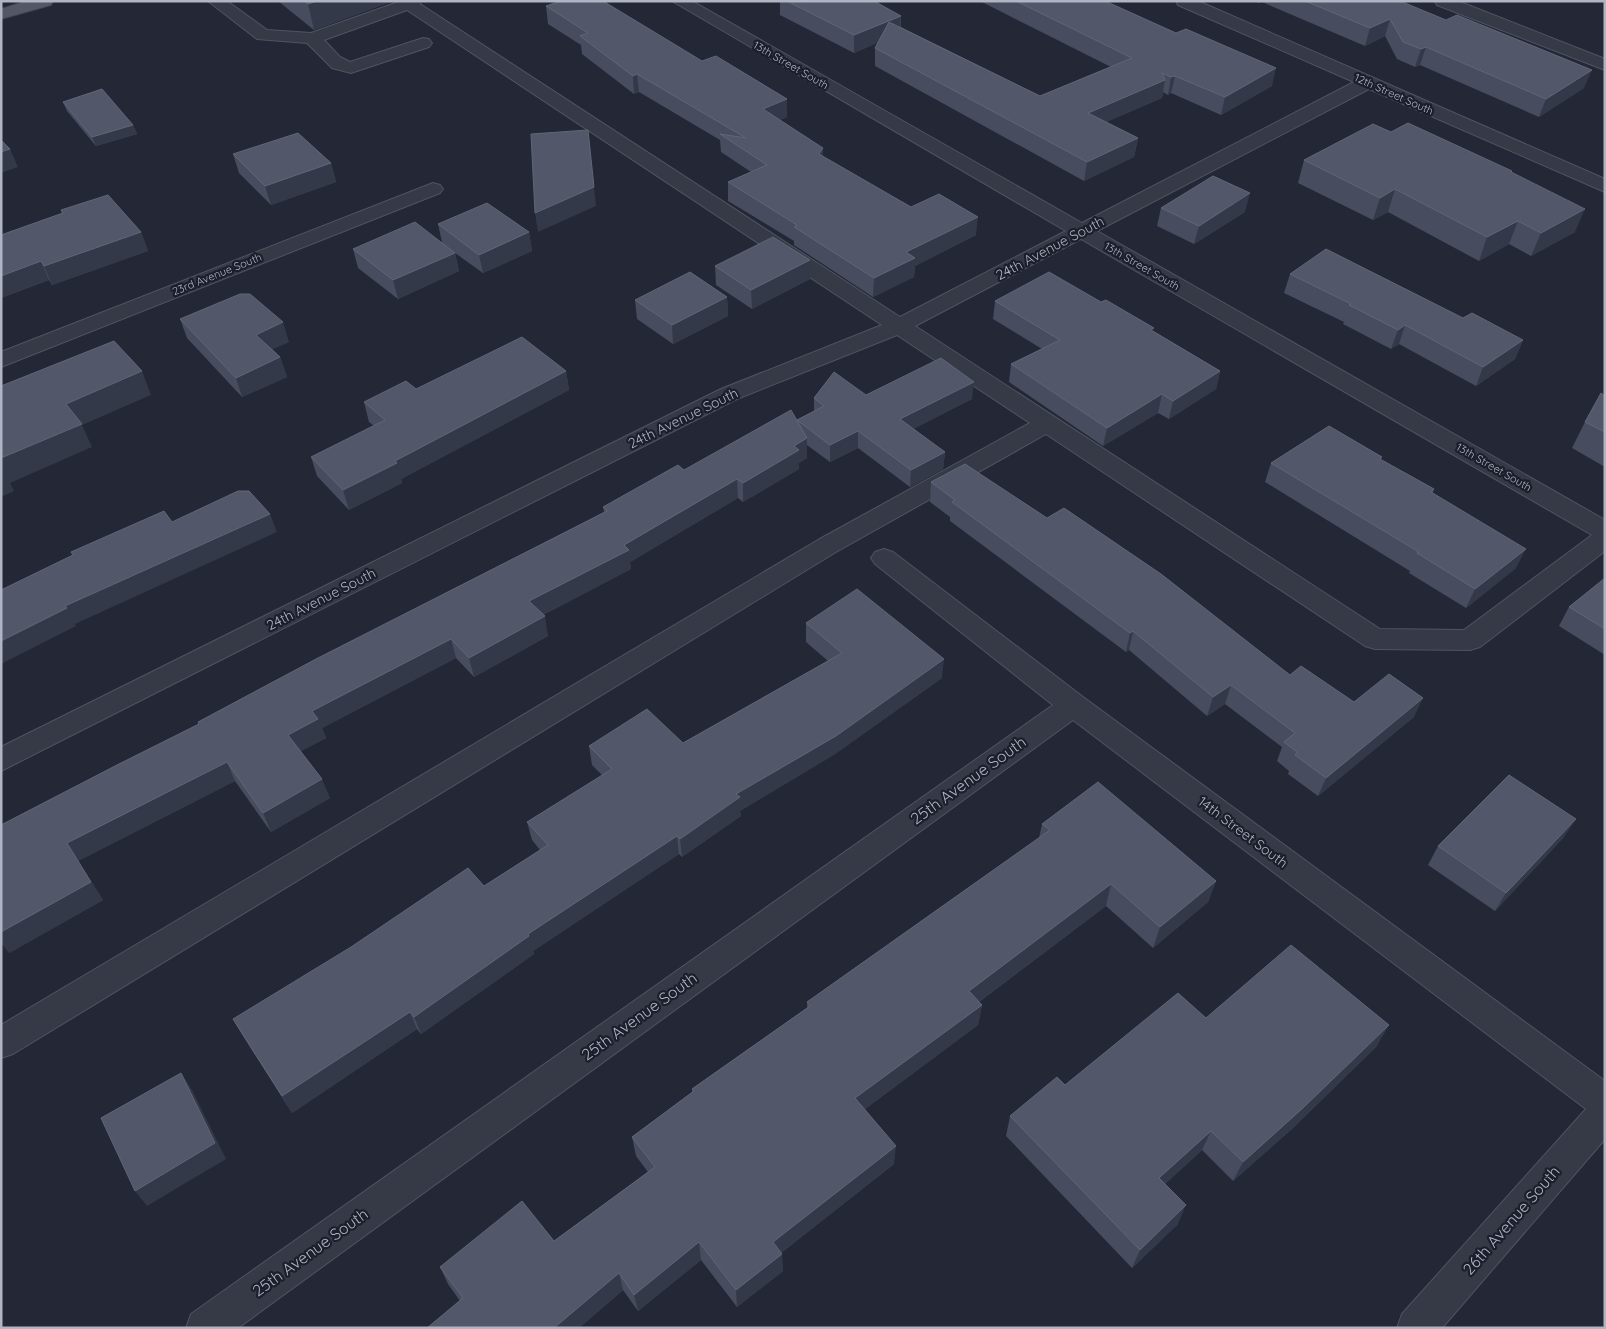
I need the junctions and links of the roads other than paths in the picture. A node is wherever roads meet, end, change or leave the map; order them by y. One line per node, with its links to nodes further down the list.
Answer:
1 (45, 1): 7 (main road)
2 (216, 1): 8 (street)
3 (680, 1): 14 (street, 13th Street South)
4 (1184, 1): 11 (street, 12th Street South)
5 (1443, 1): 10 (street)
6 (411, 3): 8 (street); 15 (street)
7 (1, 14)
8 (312, 38): 9 (street)
9 (423, 43)
10 (1605, 65)
11 (1368, 82): 12 (street, 12th Street South); 14 (street, 24th Avenue South)
12 (1605, 186)
13 (432, 189): 16 (street, 23rd Avenue South)
14 (1081, 231): 15 (street, 24th Avenue South); 18 (street, 13th Street South)
15 (897, 327): 17 (street); 22 (street, 24th Avenue South)
16 (1, 360)
17 (1046, 424): 19 (street); 23 (street)
18 (1605, 531)
19 (1605, 538)
20 (884, 558): 21 (street, 14th Street South)
21 (1073, 705): 24 (street, 14th Street South); 26 (street, 25th Avenue South)
22 (1, 760)
23 (1, 1043)
24 (1605, 1102)
25 (1605, 1113): 27 (street, 26th Avenue South)
26 (205, 1328)
27 (1416, 1328)

